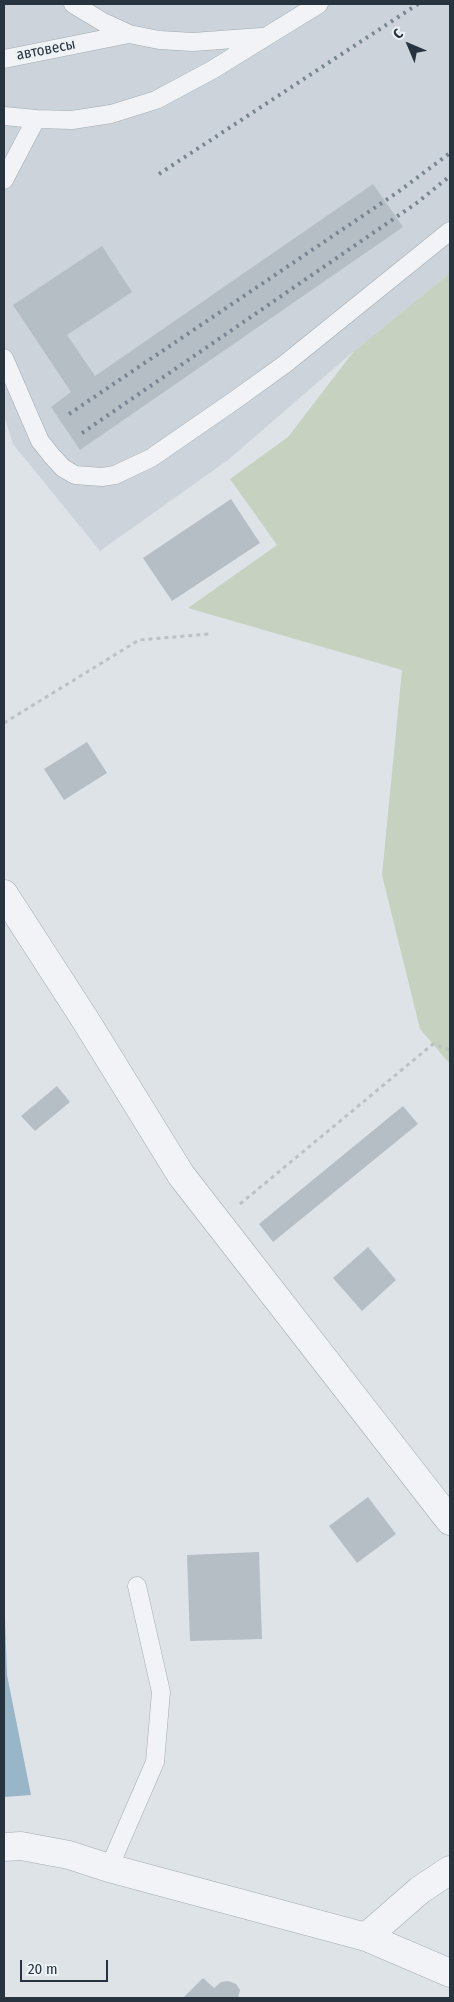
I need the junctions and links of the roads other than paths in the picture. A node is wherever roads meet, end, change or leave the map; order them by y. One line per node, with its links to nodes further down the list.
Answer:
1 (319, 4): 4 (lane)
2 (77, 5): 3 (lane)
3 (129, 34): 4 (lane); 5 (lane, автовесы)
4 (266, 37): 7 (lane)
5 (4, 59)
6 (4, 116): 7 (lane)
7 (36, 119): 8 (lane)
8 (4, 180)
9 (450, 231): 10 (lane)
10 (4, 358)
11 (4, 894): 12 (street)
12 (450, 1521)
13 (137, 1586): 15 (lane)
14 (12, 1846): 15 (street)
15 (110, 1868): 17 (street)
16 (450, 1870): 17 (street)
17 (366, 1937): 18 (street)
18 (450, 1973)

